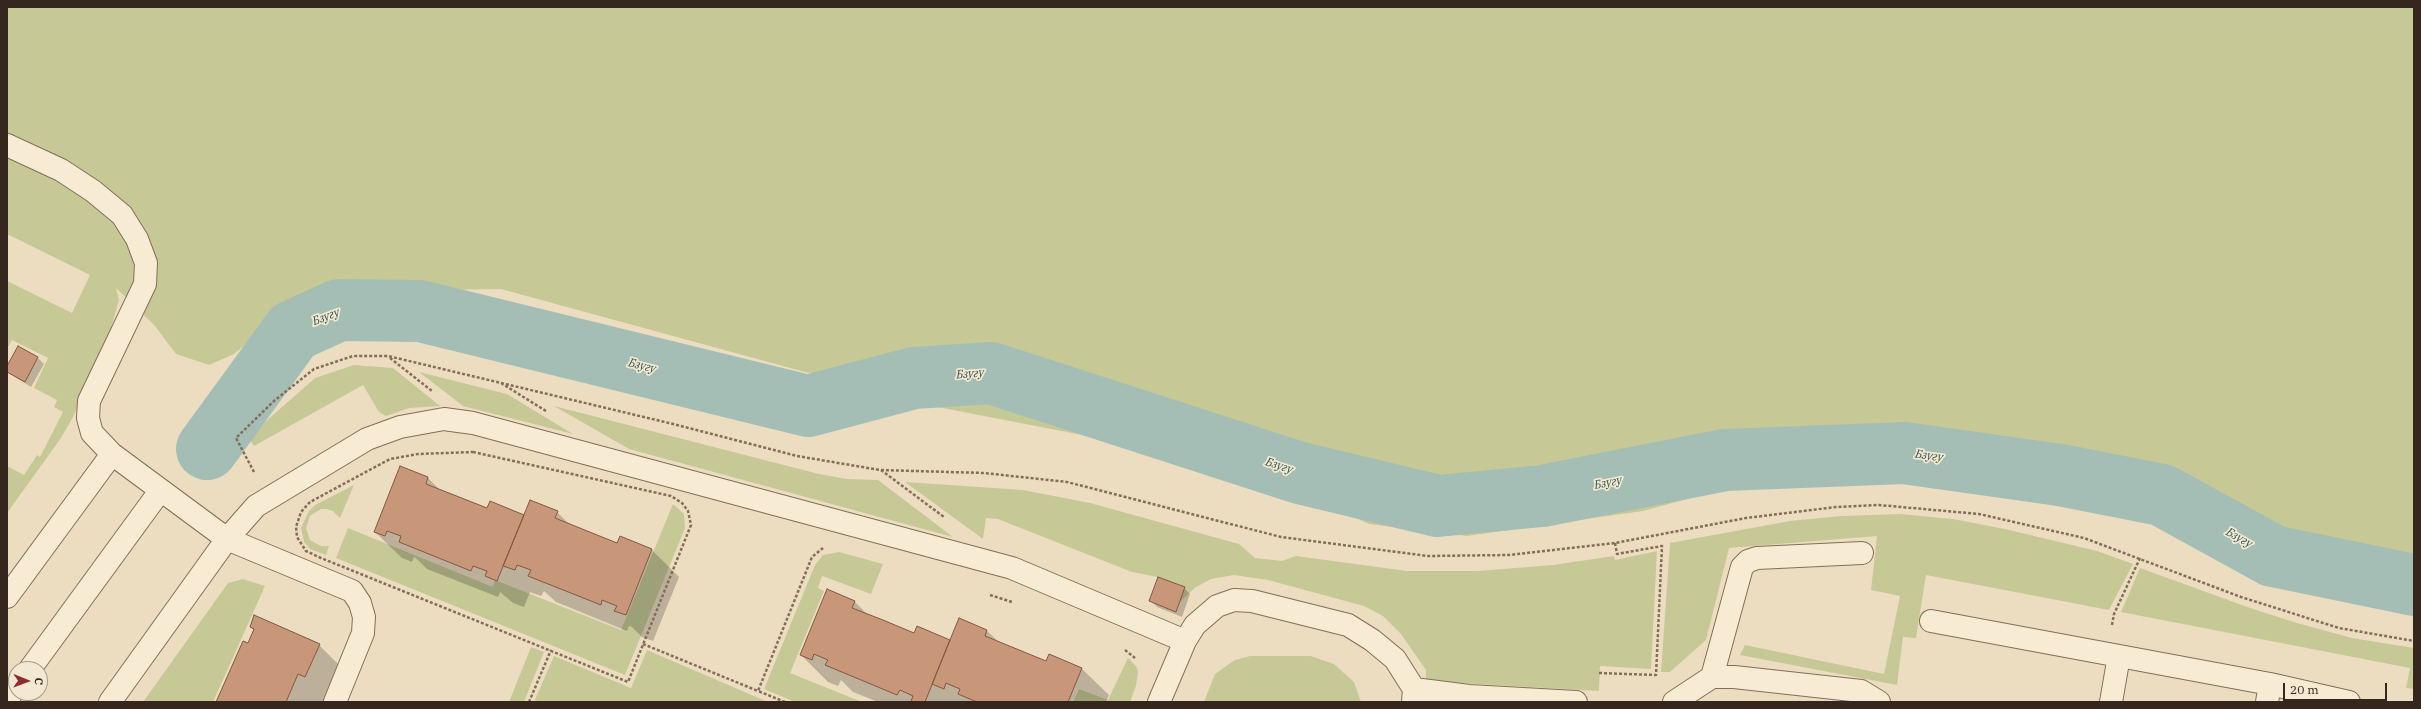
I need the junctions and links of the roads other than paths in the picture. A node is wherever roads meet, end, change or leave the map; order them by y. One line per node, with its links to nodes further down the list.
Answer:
1 (7, 145): 2 (lane)
2 (112, 454): 3 (lane); 6 (lane)
3 (160, 491): 4 (lane); 10 (lane)
4 (228, 539): 8 (lane); 14 (lane); 15 (lane)
5 (1862, 553): 11 (lane)
6 (7, 597)
7 (1931, 621): 9 (lane)
8 (1185, 641): 13 (lane); 16 (lane)
9 (2119, 656): 12 (lane); 20 (lane)
10 (36, 661)
11 (1712, 677): 18 (lane); 19 (lane)
12 (2268, 693): 21 (lane)
13 (1414, 695): 17 (lane)
14 (110, 702)
15 (335, 702)
16 (1159, 702)
17 (1576, 702)
18 (1674, 702)
19 (1879, 702)
20 (2111, 702)
21 (2348, 702)

